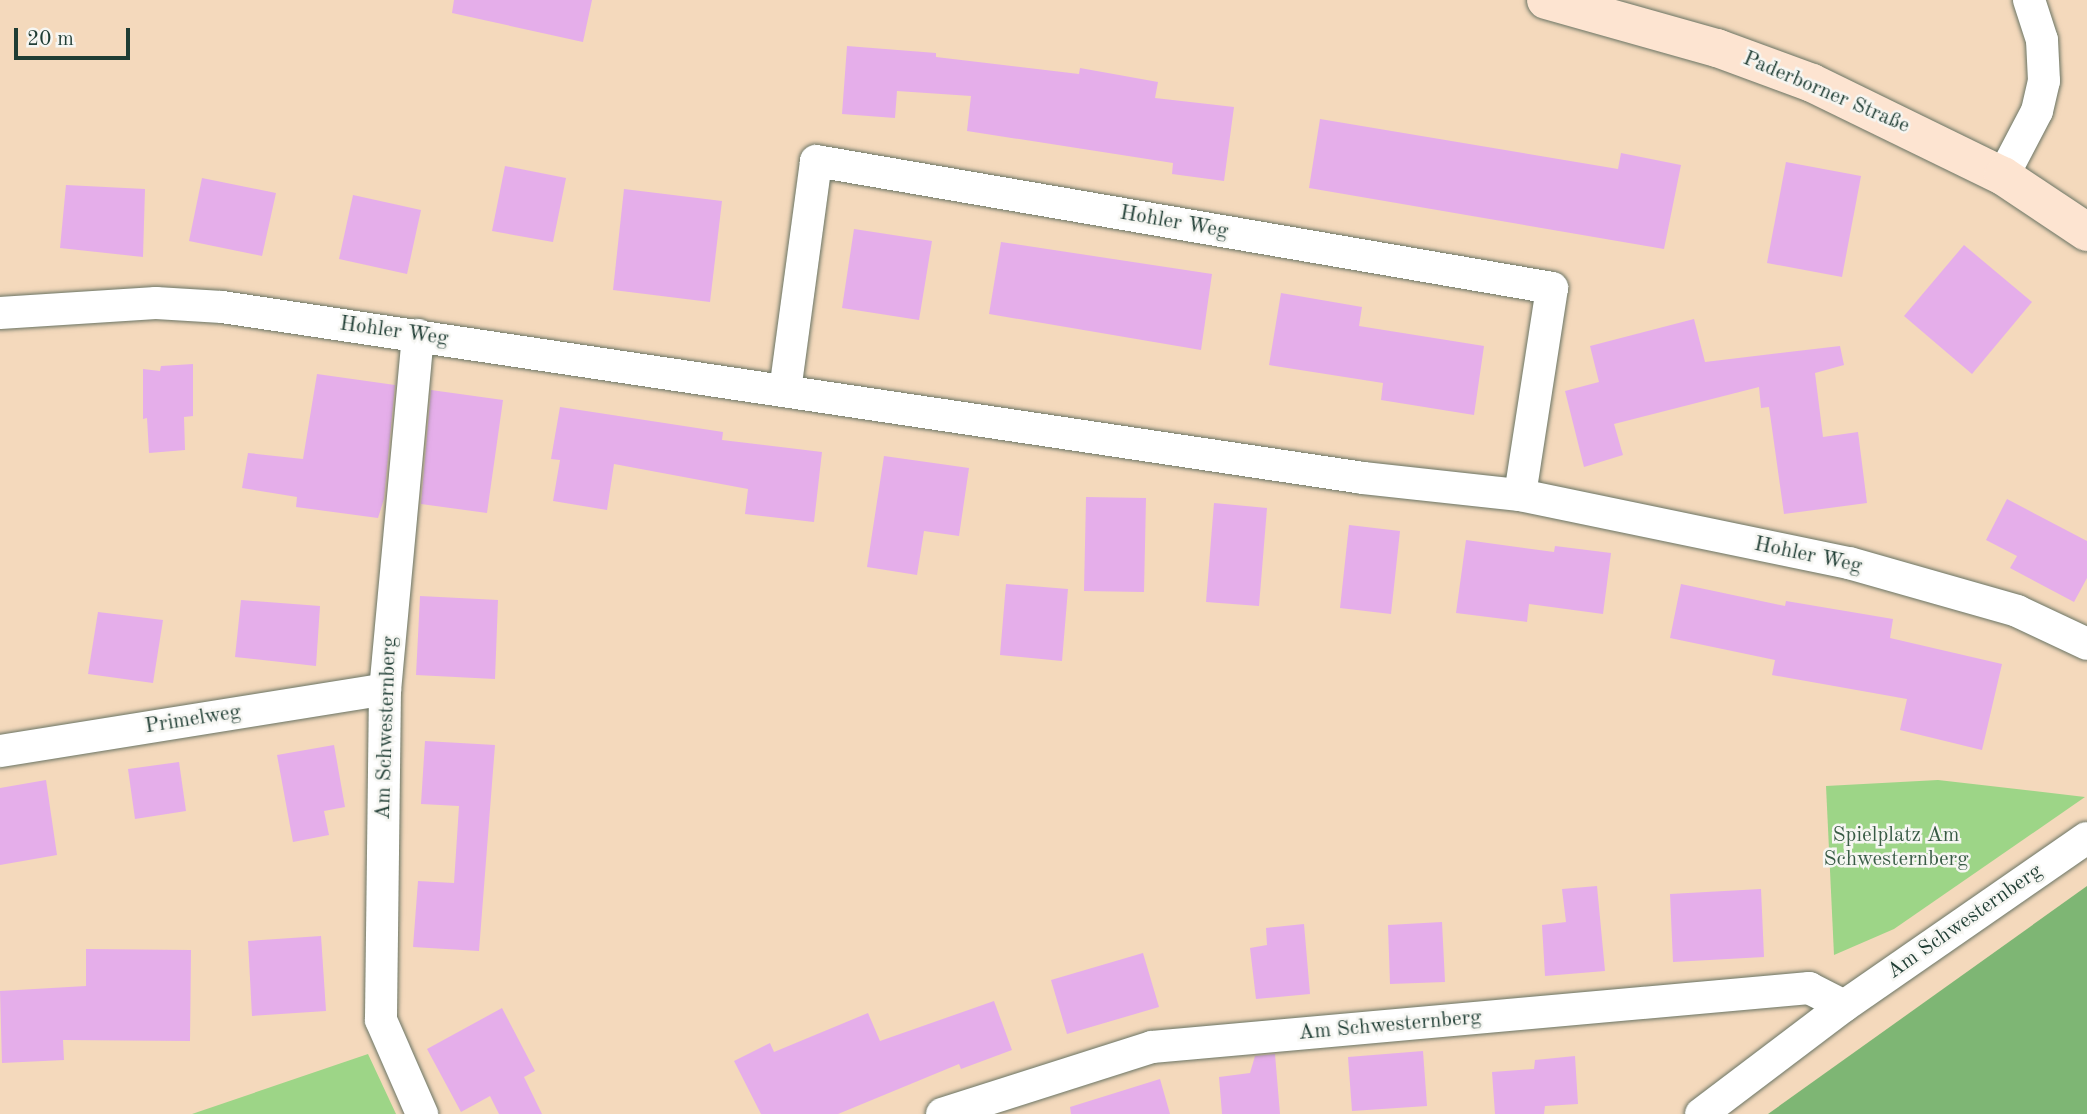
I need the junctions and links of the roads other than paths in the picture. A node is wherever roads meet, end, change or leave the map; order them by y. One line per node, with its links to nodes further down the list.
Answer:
1 (1546, 0): 3 (main road, Paderborner Straße)
2 (2029, 0): 3 (street)
3 (2003, 176): 4 (main road, Paderborner Straße)
4 (2087, 232)
5 (0, 313): 6 (street, Hohler Weg)
6 (418, 335): 7 (street, Hohler Weg); 10 (street, Am Schwesternberg)
7 (785, 391): 8 (street, Hohler Weg); 8 (street, Hohler Weg)
8 (1520, 495): 9 (street, Hohler Weg)
9 (2087, 644)
10 (385, 689): 11 (street, Primelweg); 14 (street, Am Schwesternberg)
11 (0, 751)
12 (2087, 838): 13 (street, Am Schwesternberg)
13 (1844, 1006): 15 (street, Am Schwesternberg); 16 (street, Am Schwesternberg)
14 (422, 1114)
15 (942, 1114)
16 (1701, 1114)

